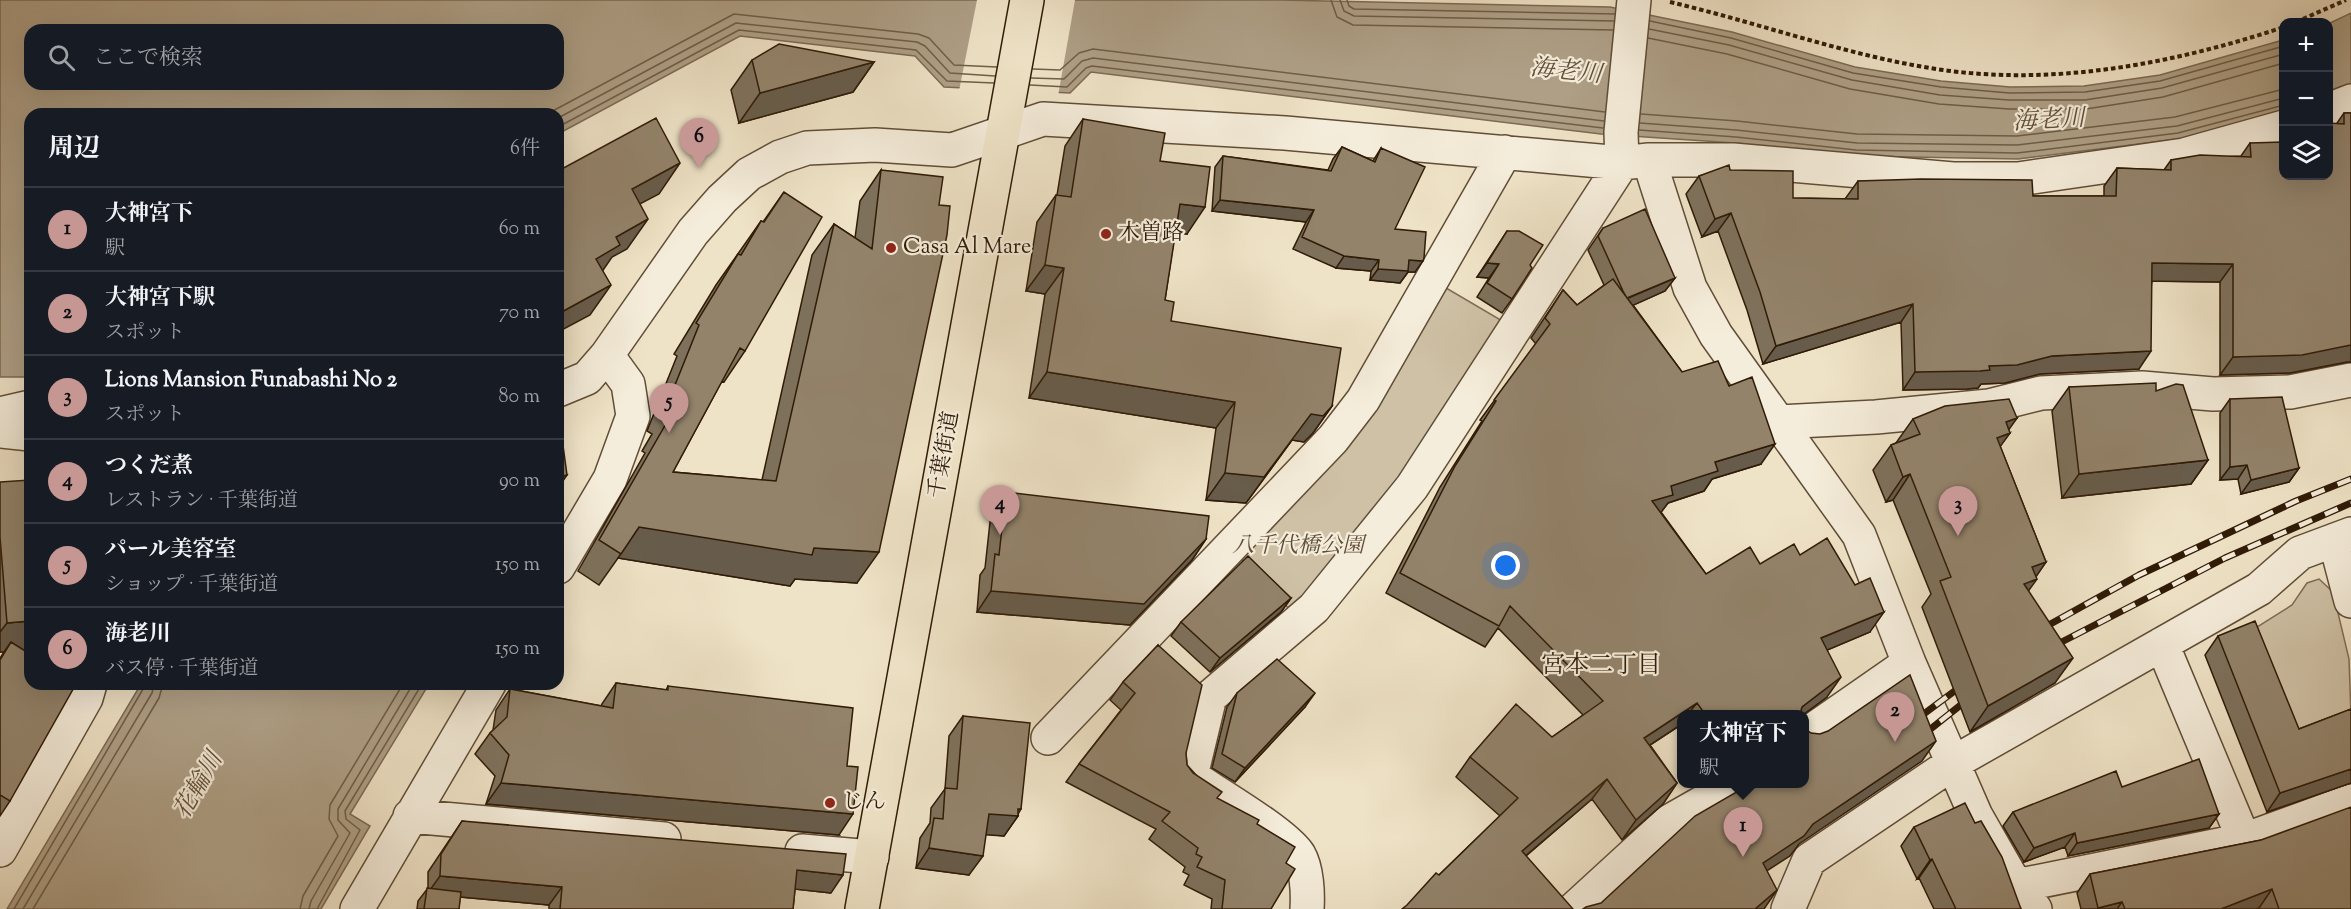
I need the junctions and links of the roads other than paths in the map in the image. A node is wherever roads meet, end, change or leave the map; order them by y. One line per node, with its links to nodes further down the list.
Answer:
1 (1027, 0): 6 (highway, 千葉街道)
2 (1633, 7): 8 (street)
3 (2351, 101): 4 (street)
4 (2333, 108)
5 (2279, 129): 8 (street)
6 (1002, 135): 7 (street); 9 (street); 36 (highway, 千葉街道)
7 (1505, 152): 8 (street); 20 (street)
8 (1630, 152): 14 (street); 25 (street)
9 (607, 355): 11 (street); 18 (street)
10 (2351, 380): 14 (street)
11 (564, 388)
12 (24, 408): 13 (street)
13 (0, 414)
14 (1778, 422): 22 (street)
15 (0, 431): 16 (street)
16 (24, 433)
17 (2343, 537): 19 (street); 21 (street)
18 (564, 557)
19 (2351, 602)
20 (1145, 638): 25 (street); 27 (street)
21 (2162, 644): 28 (street); 32 (street)
22 (1909, 663): 26 (street); 28 (street)
23 (88, 690): 35 (street)
24 (485, 690): 31 (street)
25 (1210, 697): 40 (street)
26 (1809, 733)
27 (1048, 738)
28 (1953, 763): 37 (street); 42 (street)
29 (1727, 788): 41 (street)
30 (2351, 801): 32 (street)
31 (410, 816): 33 (street); 38 (street)
32 (2244, 840): 37 (street)
33 (694, 841)
34 (777, 849): 36 (street)
35 (0, 850)
36 (872, 857): 39 (highway, 千葉街道)
37 (2025, 901)
38 (357, 909)
39 (862, 909)
40 (1307, 909)
41 (1574, 909)
42 (1788, 909)

